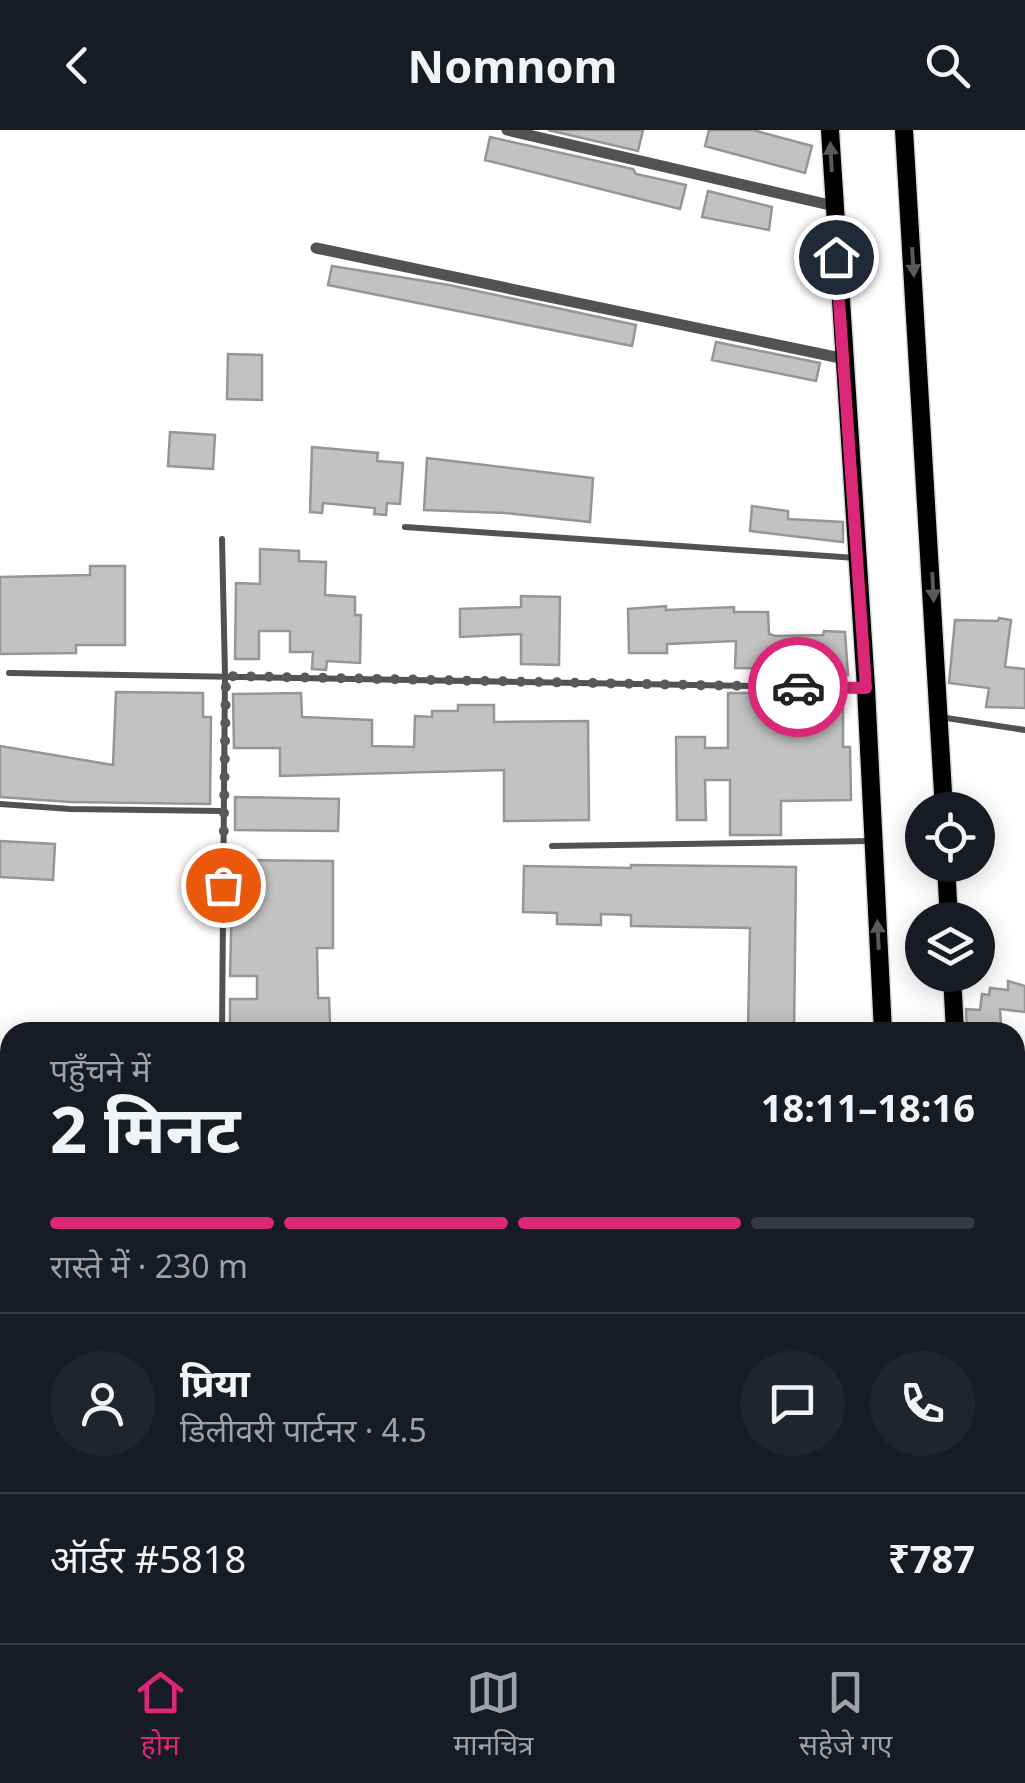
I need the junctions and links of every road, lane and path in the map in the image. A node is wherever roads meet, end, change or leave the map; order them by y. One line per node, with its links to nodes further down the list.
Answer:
1 (506, 130): 4 (street)
2 (830, 130): 4 (main road, one-way to 2)
3 (904, 130): 13 (main road, one-way to 13)
4 (834, 206): 6 (main road)
5 (316, 248): 6 (street)
6 (844, 359): 9 (main road)
7 (406, 527): 9 (lane)
8 (222, 539): 11 (lane)
9 (858, 558): 12 (main road)
10 (8, 673): 11 (lane)
11 (226, 676): 12 (lane); 17 (lane)
12 (866, 688): 18 (main road)
13 (939, 716): 14 (lane); 15 (main road)
14 (1025, 730)
15 (943, 792)
16 (0, 804): 17 (lane)
17 (223, 811): 21 (lane)
18 (874, 841): 19 (lane); 22 (main road, one-way to 18)
19 (552, 846)
20 (953, 992): 23 (main road)
21 (222, 1022)
22 (883, 1022)
23 (954, 1022)

